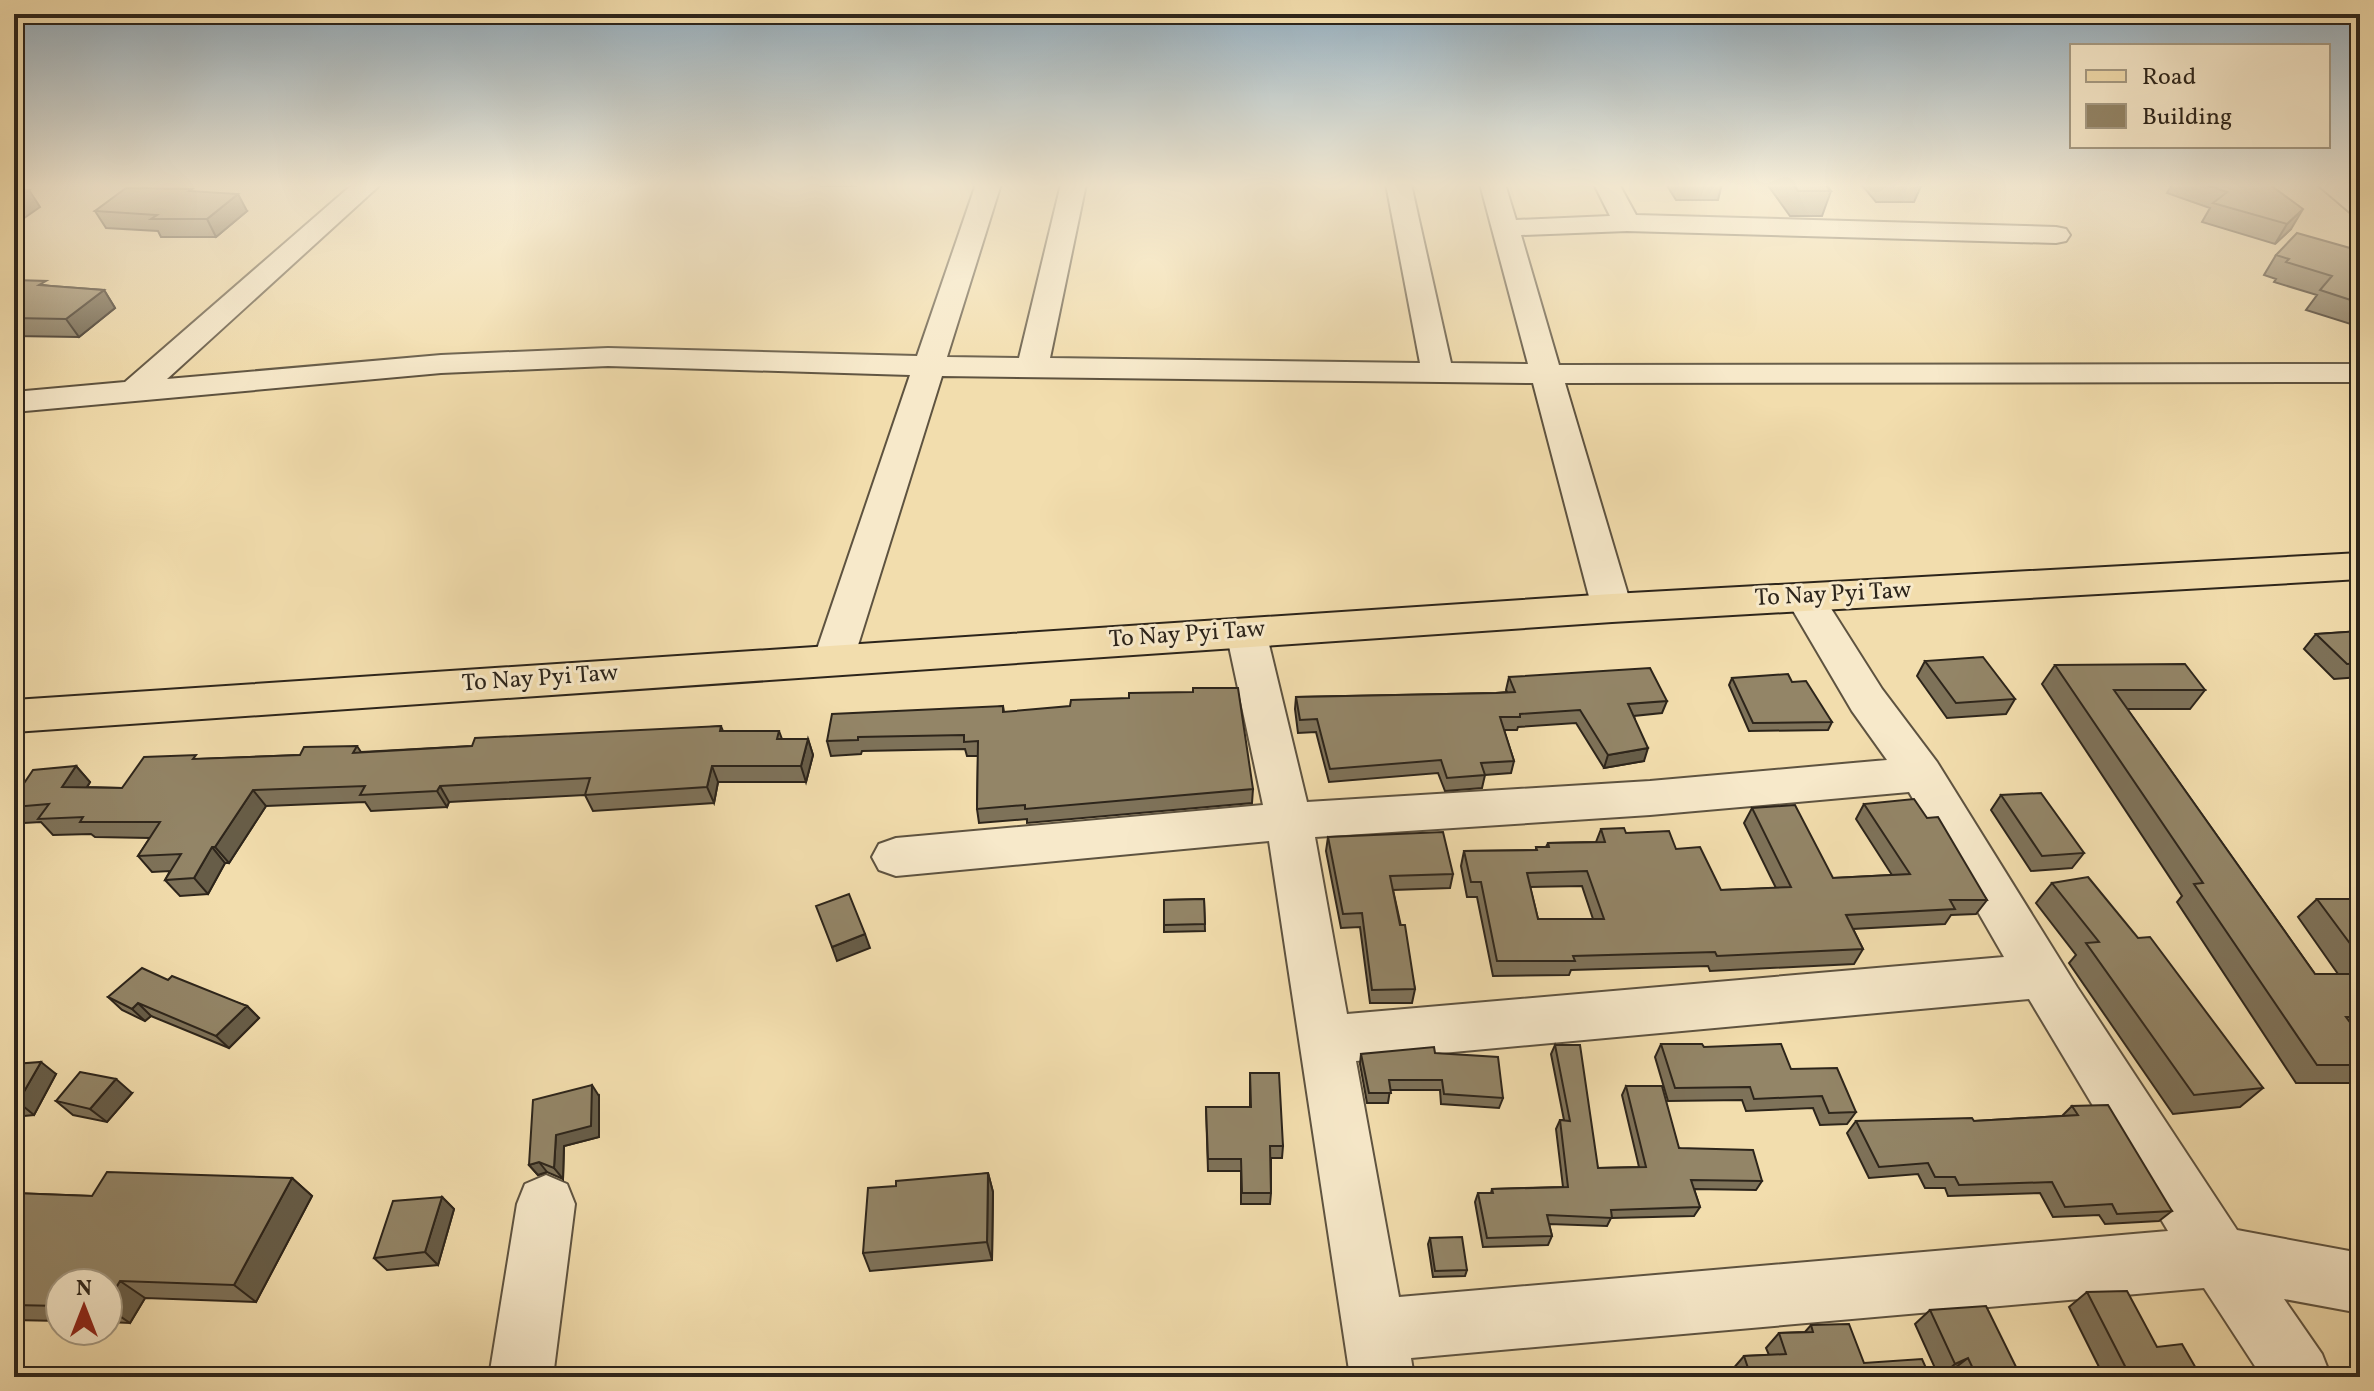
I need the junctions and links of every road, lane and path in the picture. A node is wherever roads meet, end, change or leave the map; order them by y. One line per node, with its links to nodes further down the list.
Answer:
1 (295, 249): 11 (street)
2 (967, 249): 6 (street)
3 (1059, 249): 7 (street)
4 (1412, 249): 8 (street)
5 (1512, 249): 10 (street)
6 (928, 366): 7 (street); 11 (street); 17 (street)
7 (1032, 367): 8 (street)
8 (1437, 372): 10 (street)
9 (2360, 373): 10 (street)
10 (1548, 374): 15 (street)
11 (133, 392): 12 (street)
12 (14, 402)
13 (2360, 566): 14 (main road, To Nay Pyi Taw)
14 (1804, 597): 15 (main road, To Nay Pyi Taw); 19 (street)
15 (1612, 608): 16 (main road, To Nay Pyi Taw)
16 (1246, 632): 17 (main road, To Nay Pyi Taw); 20 (street)
17 (834, 658): 18 (main road, To Nay Pyi Taw)
18 (14, 716)
19 (1921, 774): 20 (street); 22 (street)
20 (1289, 821): 21 (street); 23 (street)
21 (896, 857)
22 (2041, 976): 23 (street); 25 (street)
23 (1325, 1040): 27 (street)
24 (546, 1204): 28 (street)
25 (2217, 1257): 26 (street); 27 (street); 29 (street)
26 (2360, 1283)
27 (1378, 1353)
28 (521, 1377)
29 (2299, 1377)

